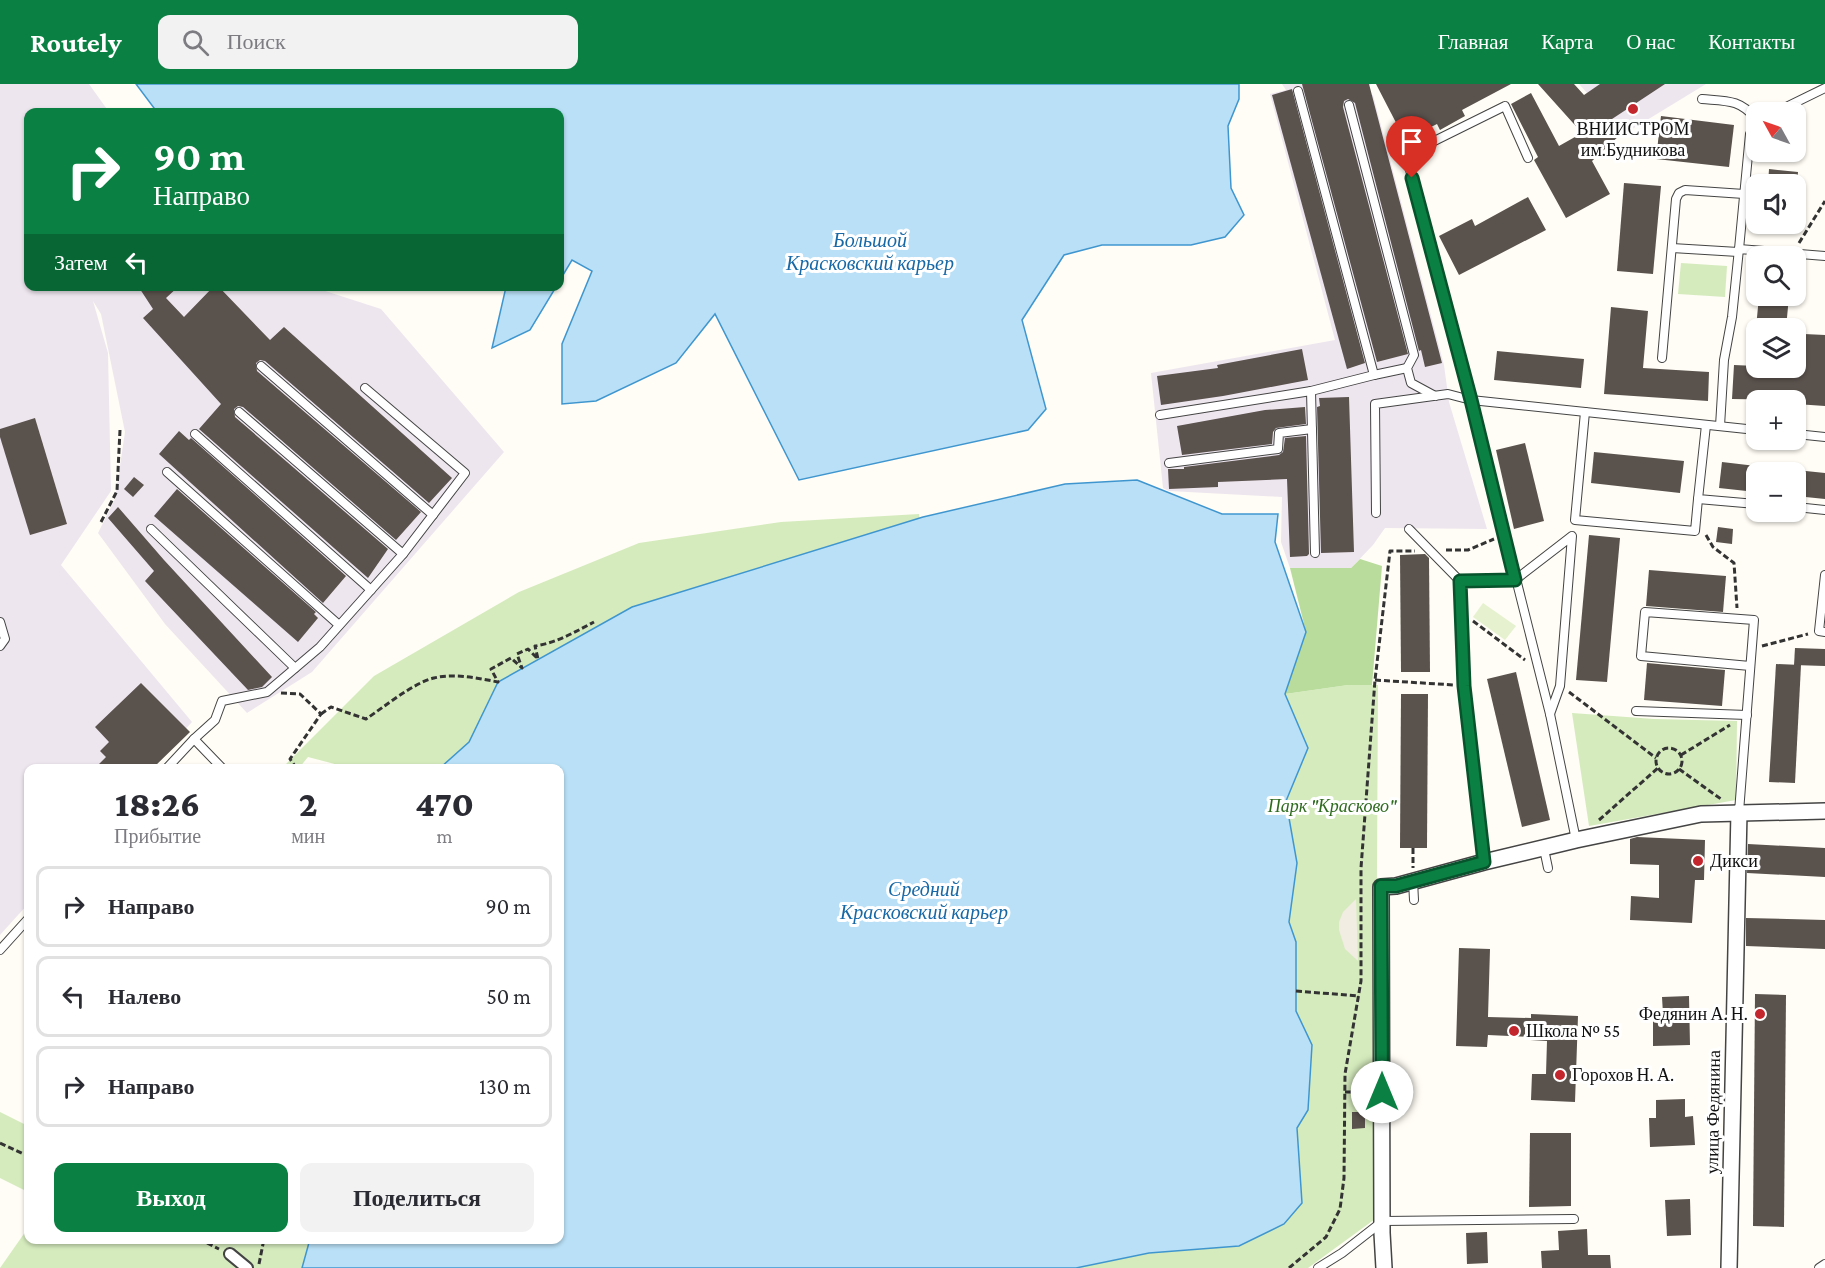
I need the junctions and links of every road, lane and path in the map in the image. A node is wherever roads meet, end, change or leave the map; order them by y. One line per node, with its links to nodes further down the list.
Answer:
1 (1825, 88): 4 (lane)
2 (1298, 91): 20 (lane)
3 (1702, 99): 6 (lane)
4 (1796, 102)
5 (1349, 105): 19 (lane)
6 (1746, 109)
7 (1528, 158): 24 (lane)
8 (1747, 162): 9 (lane)
9 (1744, 194): 12 (lane); 13 (lane)
10 (1825, 201): 11 (path)
11 (1796, 246)
12 (1672, 248): 13 (lane); 17 (lane)
13 (1738, 250): 14 (lane); 29 (lane)
14 (1746, 250)
15 (1806, 254): 16 (lane)
16 (1825, 256)
17 (1662, 358)
18 (261, 366): 43 (lane)
19 (1407, 368): 20 (lane); 23 (lane)
20 (1374, 375): 22 (lane)
21 (365, 388): 43 (lane)
22 (1311, 391): 27 (lane); 30 (lane)
23 (1435, 396): 24 (lane); 42 (lane)
24 (1471, 400): 26 (lane); 48 (lane)
25 (239, 412): 51 (lane)
26 (1585, 412): 28 (lane); 38 (lane)
27 (1161, 415)
28 (1706, 425): 29 (lane); 38 (lane)
29 (1720, 426): 31 (lane)
30 (1312, 429): 36 (lane); 50 (lane)
31 (1746, 429)
32 (120, 430): 44 (path)
33 (195, 434): 55 (lane)
34 (1806, 435): 35 (lane)
35 (1825, 436)
36 (1169, 464)
37 (167, 471): 59 (lane)
38 (1698, 499): 39 (lane)
39 (1746, 503)
40 (1806, 508): 41 (lane)
41 (1825, 510)
42 (1376, 513)
43 (433, 515): 51 (lane)
44 (101, 522)
45 (151, 529): 64 (lane)
46 (1409, 529): 49 (lane)
47 (1704, 530): 56 (path)
48 (1504, 536): 49 (path); 53 (lane)
49 (1431, 551): 54 (lane); 65 (path)
50 (1316, 553)
51 (403, 554): 55 (lane)
52 (1825, 575): 60 (lane)
53 (1515, 580): 54 (lane); 70 (lane); 70 (lane)
54 (1460, 581): 66 (lane)
55 (371, 590): 59 (lane)
56 (1738, 619): 62 (lane, улица Федянина); 63 (lane)
57 (0, 622): 61 (lane)
58 (594, 622): 69 (path)
59 (339, 625): 64 (lane)
60 (1822, 632): 62 (path)
61 (0, 646)
62 (1752, 648): 63 (lane, улица Федянина)
63 (1750, 666): 71 (lane, улица Федянина)
64 (295, 668): 67 (lane)
65 (1375, 680): 66 (path); 91 (path)
66 (1464, 686): 84 (lane)
67 (267, 692): 69 (path); 72 (lane)
68 (1636, 711): 71 (lane)
69 (321, 714): 76 (path)
70 (1550, 714): 81 (lane)
71 (1746, 715): 73 (path); 80 (lane, улица Федянина)
72 (194, 739): 74 (lane); 75 (lane)
73 (1680, 755): 77 (path); 78 (path)
74 (171, 764)
75 (218, 764)
76 (294, 764)
77 (1658, 768): 78 (path); 81 (path)
78 (1679, 769): 80 (path)
79 (1825, 811): 80 (street)
80 (1739, 812): 81 (street); 107 (street, улица Федянина)
81 (1576, 840): 83 (street)
82 (1413, 848): 86 (path)
83 (1544, 849): 84 (street); 85 (lane)
84 (1484, 862): 86 (street)
85 (1548, 868)
86 (1413, 877): 87 (lane); 93 (street)
87 (1414, 900)
88 (24, 923): 89 (lane)
89 (0, 950)
90 (1296, 991): 91 (path)
91 (1359, 996): 92 (path)
92 (1345, 1092): 93 (path); 104 (path)
93 (1382, 1092): 97 (street)
94 (0, 1143): 95 (path)
95 (24, 1154)
96 (1574, 1219): 97 (lane)
97 (1383, 1221): 105 (lane); 106 (street)
98 (209, 1244): 100 (path)
99 (263, 1244): 103 (path)
100 (230, 1254): 102 (street)
101 (1825, 1264): 108 (lane)
102 (247, 1268)
103 (259, 1268)
104 (1289, 1268)
105 (1318, 1268)
106 (1384, 1268)
107 (1729, 1268)
108 (1819, 1268)

